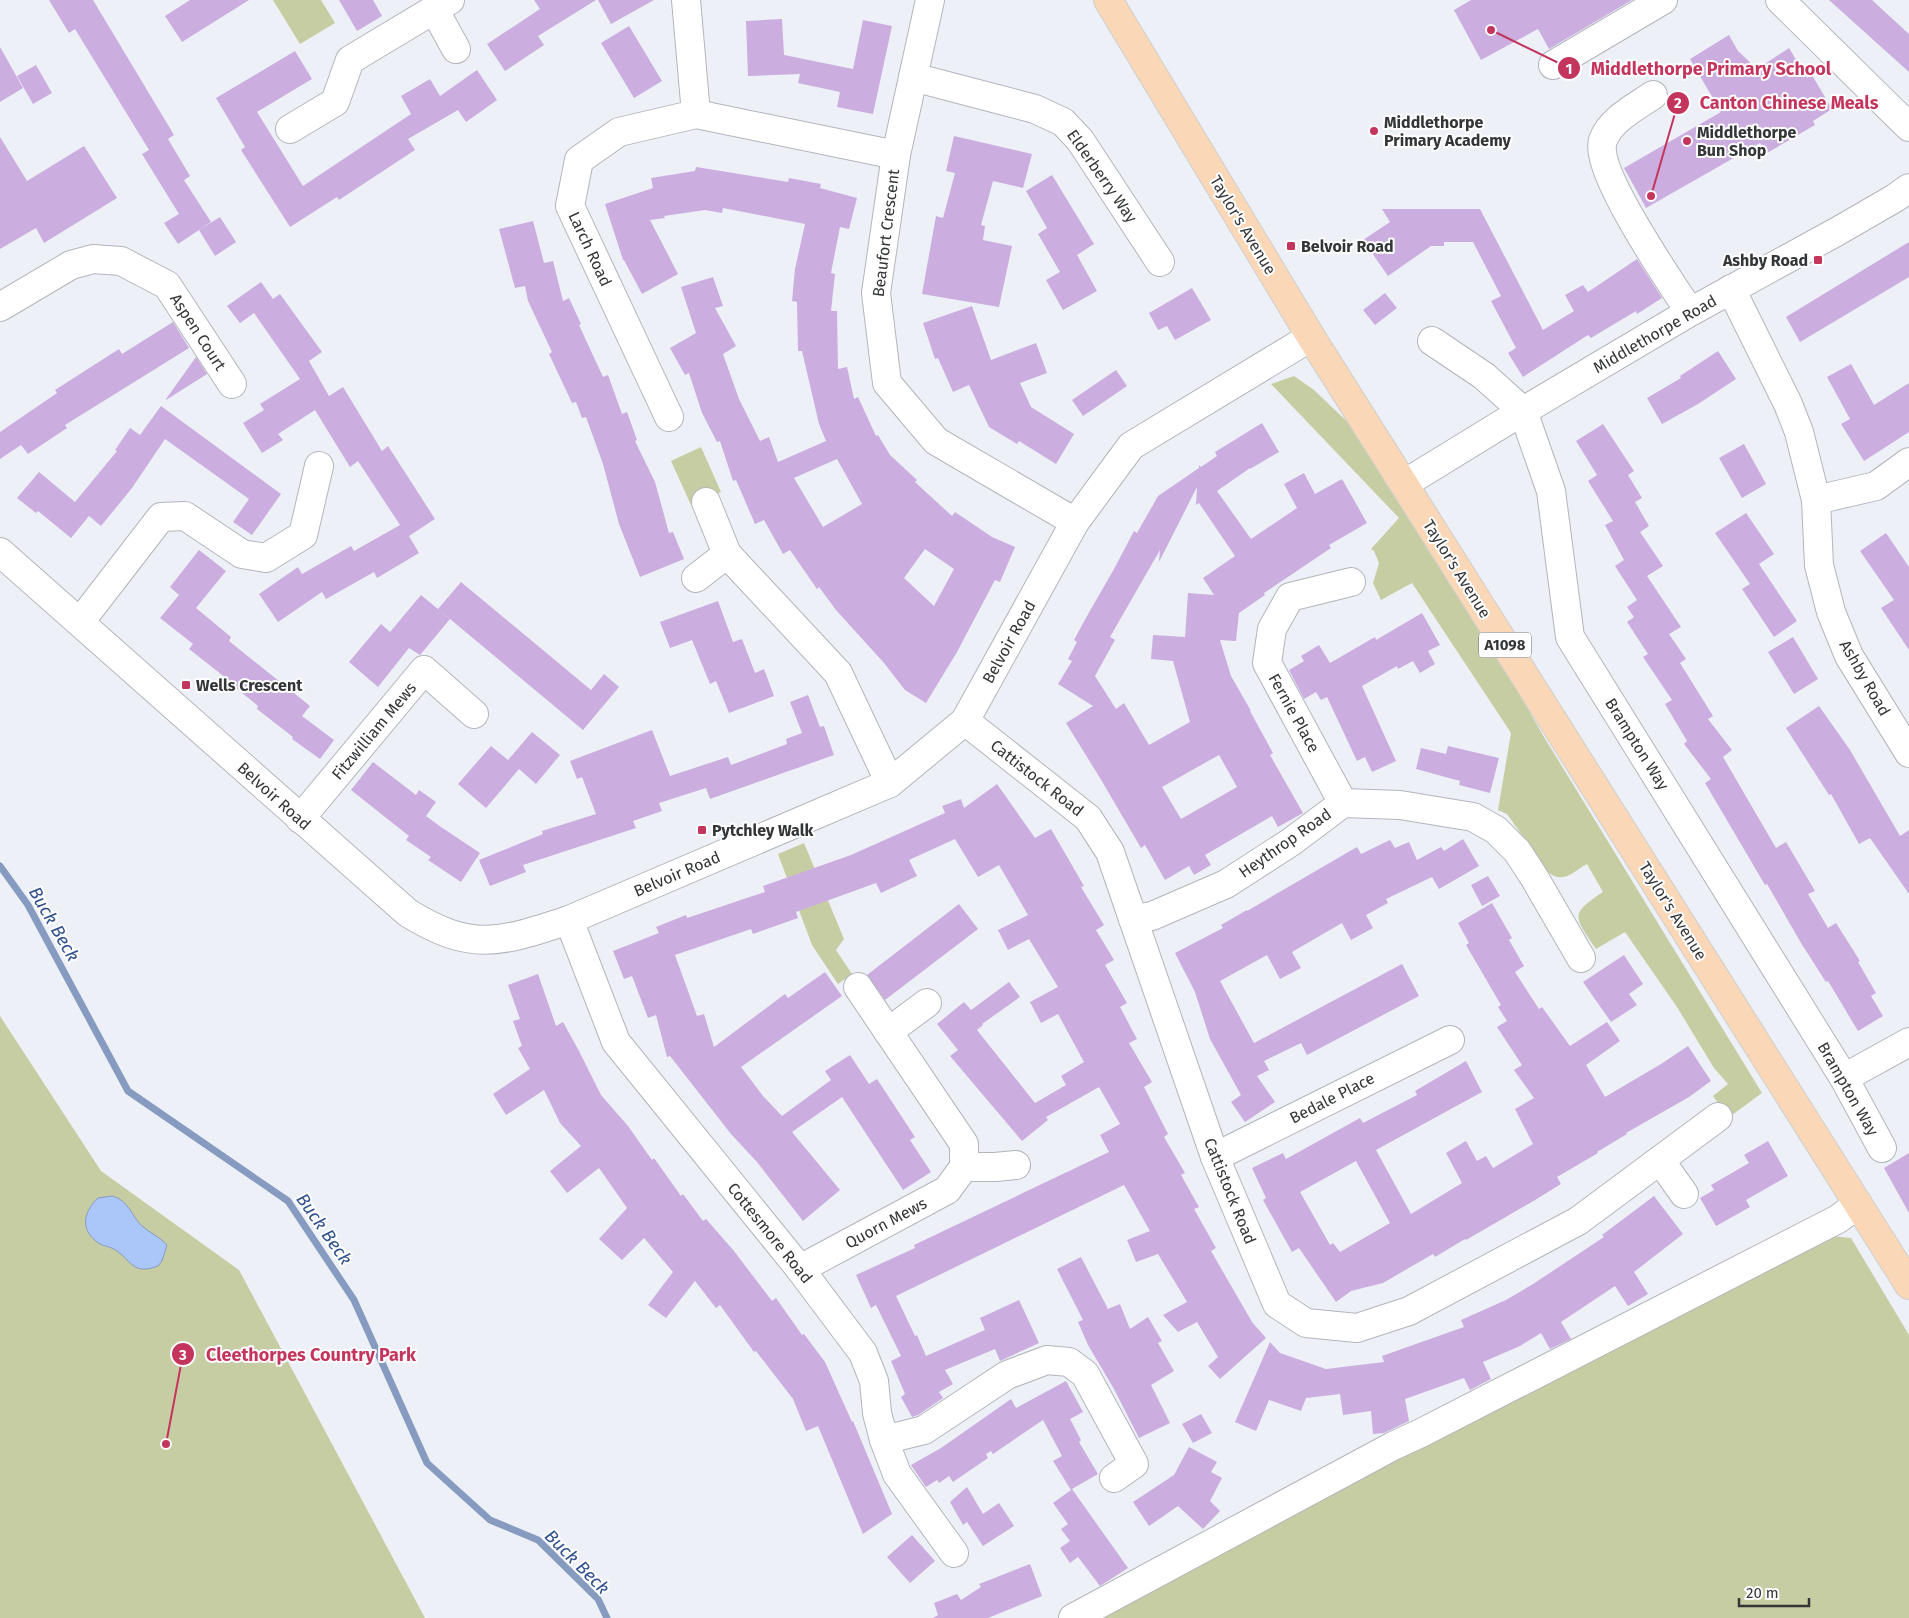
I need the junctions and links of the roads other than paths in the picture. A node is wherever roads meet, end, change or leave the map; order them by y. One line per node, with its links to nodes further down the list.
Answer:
1 (686, 0): 11 (street)
2 (930, 0): 9 (street, Beaufort Crescent)
3 (1108, 0): 20 (main road, Taylor's Avenue / A1098)
4 (1663, 0): 8 (street)
5 (1780, 0): 12 (street)
6 (442, 5): 7 (street); 13 (street)
7 (456, 49)
8 (1553, 65)
9 (913, 78): 14 (street, Beaufort Crescent); 16 (street, Elderberry Way)
10 (1653, 95): 19 (street)
11 (696, 114): 14 (street, Larch Road); 24 (street, Larch Road)
12 (1909, 127)
13 (290, 129)
14 (896, 155): 30 (street, Beaufort Crescent)
15 (1909, 188): 17 (street, Middlethorpe Road)
16 (1160, 262)
17 (1731, 289): 19 (street, Middlethorpe Road); 28 (street, Ashby Road)
18 (0, 307): 22 (street, Aspen Court)
19 (1690, 312): 23 (street, Middlethorpe Road)
20 (1311, 337): 27 (main road, Taylor's Avenue / A1098); 30 (street, Belvoir Road)
21 (1432, 341): 23 (street, Brampton Way)
22 (232, 384)
23 (1523, 411): 27 (street, Middlethorpe Road); 50 (street, Brampton Way)
24 (669, 417)
25 (1909, 462): 28 (street)
26 (319, 466): 35 (street)
27 (1404, 484): 58 (main road, Taylor's Avenue / A1098)
28 (1816, 500): 38 (street, Ashby Road)
29 (706, 502): 32 (street)
30 (1075, 522): 37 (street, Belvoir Road)
31 (0, 552): 35 (street, Belvoir Road)
32 (727, 554): 33 (street); 39 (street)
33 (696, 578)
34 (1351, 582): 40 (street, Fernie Place)
35 (80, 622): 41 (street, Belvoir Road)
36 (474, 714): 41 (street, Fitzwilliam Mews)
37 (965, 721): 39 (street, Belvoir Road); 42 (street, Cattistock Road)
38 (1908, 751)
39 (890, 783): 43 (street, Belvoir Road)
40 (1343, 803): 42 (street, Heythrop Road); 44 (street, Heythrop Road)
41 (300, 819): 43 (street, Belvoir Road)
42 (1133, 919): 53 (street, Cattistock Road)
43 (569, 920): 59 (street, Cottesmore Road)
44 (1581, 958)
45 (858, 987): 47 (street)
46 (927, 1003): 47 (street)
47 (888, 1032): 56 (street)
48 (1450, 1040): 53 (street, Bedale Place)
49 (1909, 1042): 50 (street)
50 (1844, 1078): 52 (street, Brampton Way)
51 (1718, 1117): 54 (street, Cattistock Road)
52 (1882, 1148)
53 (1215, 1157): 54 (street, Cattistock Road)
54 (1660, 1160): 57 (street)
55 (1016, 1165): 56 (street)
56 (964, 1167): 59 (street, Quorn Mews)
57 (1684, 1194)
58 (1858, 1204): 60 (main road, Taylor's Avenue / A1098); 64 (street)
59 (800, 1269): 61 (street, Cottesmore Road)
60 (1909, 1285)
61 (884, 1440): 62 (street); 63 (street, Cottesmore Road)
62 (1114, 1478)
63 (954, 1553)
64 (1072, 1618)

